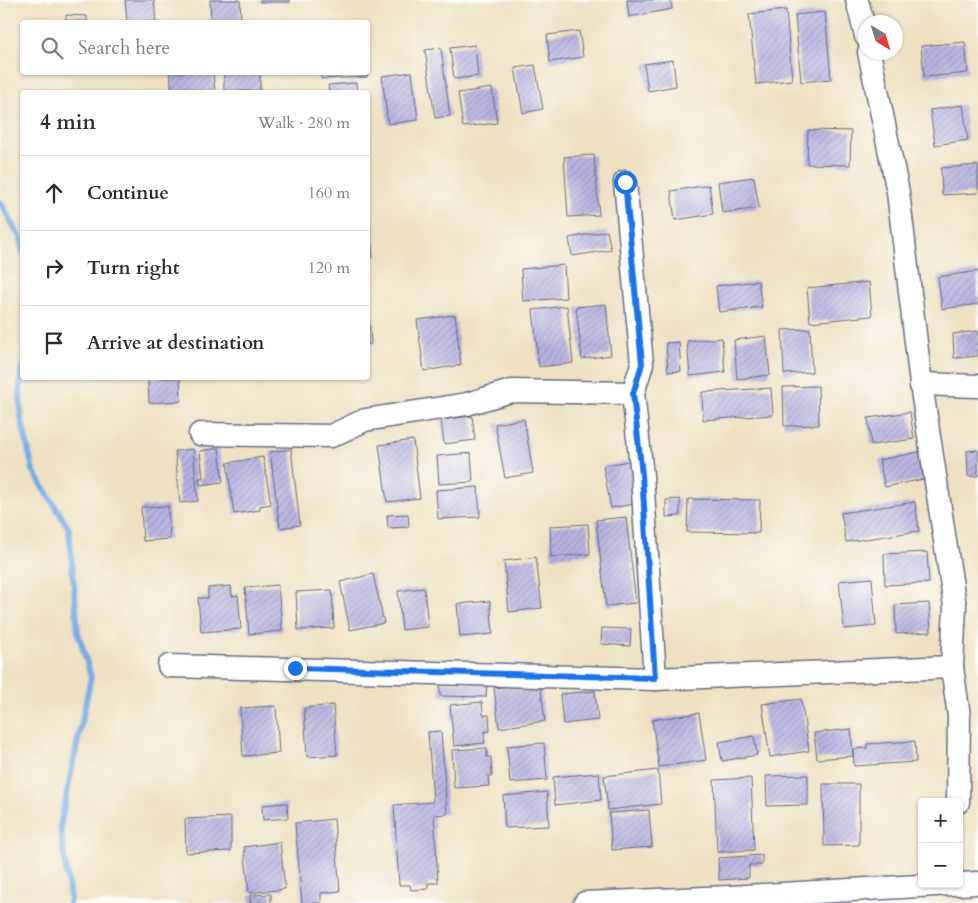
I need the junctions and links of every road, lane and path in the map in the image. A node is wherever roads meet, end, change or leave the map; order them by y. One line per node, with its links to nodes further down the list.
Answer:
1 (857, 0): 2 (street)
2 (861, 15)
3 (871, 60): 5 (street)
4 (625, 182): 7 (street)
5 (921, 384): 6 (street); 10 (street)
6 (978, 386)
7 (633, 394): 8 (street); 11 (street)
8 (200, 434)
9 (169, 666): 11 (street)
10 (952, 667): 11 (street); 12 (street)
11 (655, 678)
12 (958, 798)
13 (978, 883): 14 (street)
14 (963, 884)
15 (918, 887): 16 (street)
16 (767, 899): 17 (street)
17 (584, 903)

